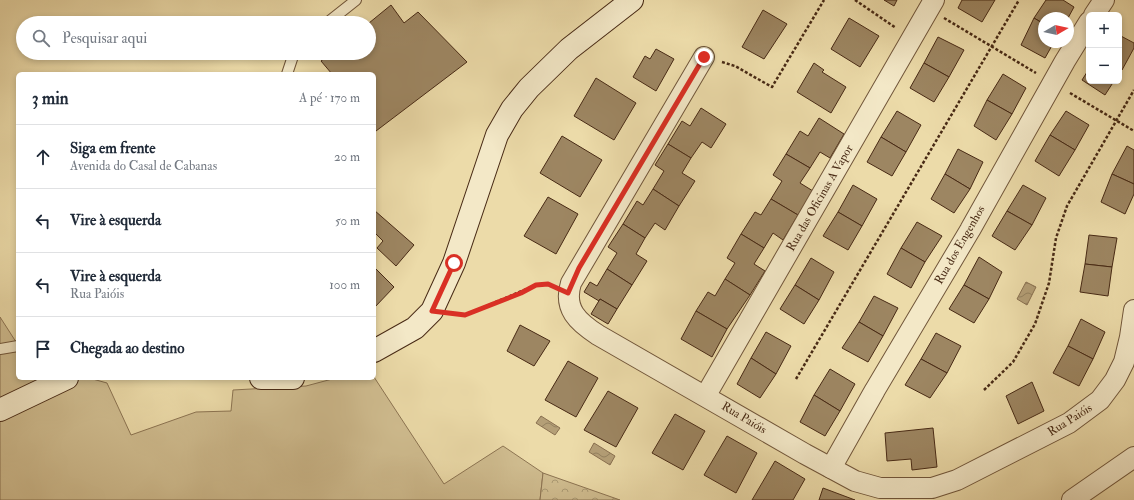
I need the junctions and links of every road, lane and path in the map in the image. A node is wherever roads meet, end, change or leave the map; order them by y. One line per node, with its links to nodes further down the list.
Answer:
1 (356, 0): 9 (lane)
2 (632, 0): 18 (street)
3 (824, 0): 14 (path)
4 (855, 0): 11 (path)
5 (934, 0): 11 (street, Rua das Oficinas A Vapor)
6 (1019, 0): 23 (path)
7 (1104, 0): 8 (street)
8 (1096, 12)
9 (336, 16)
10 (1086, 27): 29 (street, Rua dos Engenhos)
11 (911, 39): 26 (street, Rua das Oficinas A Vapor)
12 (704, 57): 17 (street)
13 (292, 60): 15 (lane)
14 (735, 66)
15 (288, 72)
16 (1134, 90): 25 (path)
17 (568, 293): 18 (path); 26 (street, Rua Paióis)
18 (436, 303): 22 (street)
19 (1134, 310): 29 (street, Rua Paióis)
20 (16, 346): 21 (lane)
21 (0, 349)
22 (376, 350)
23 (796, 379)
24 (63, 380): 27 (street)
25 (984, 390)
26 (706, 395): 29 (street, Rua Paióis)
27 (0, 410)
28 (1134, 457): 30 (street)
29 (831, 468)
30 (1072, 500)

